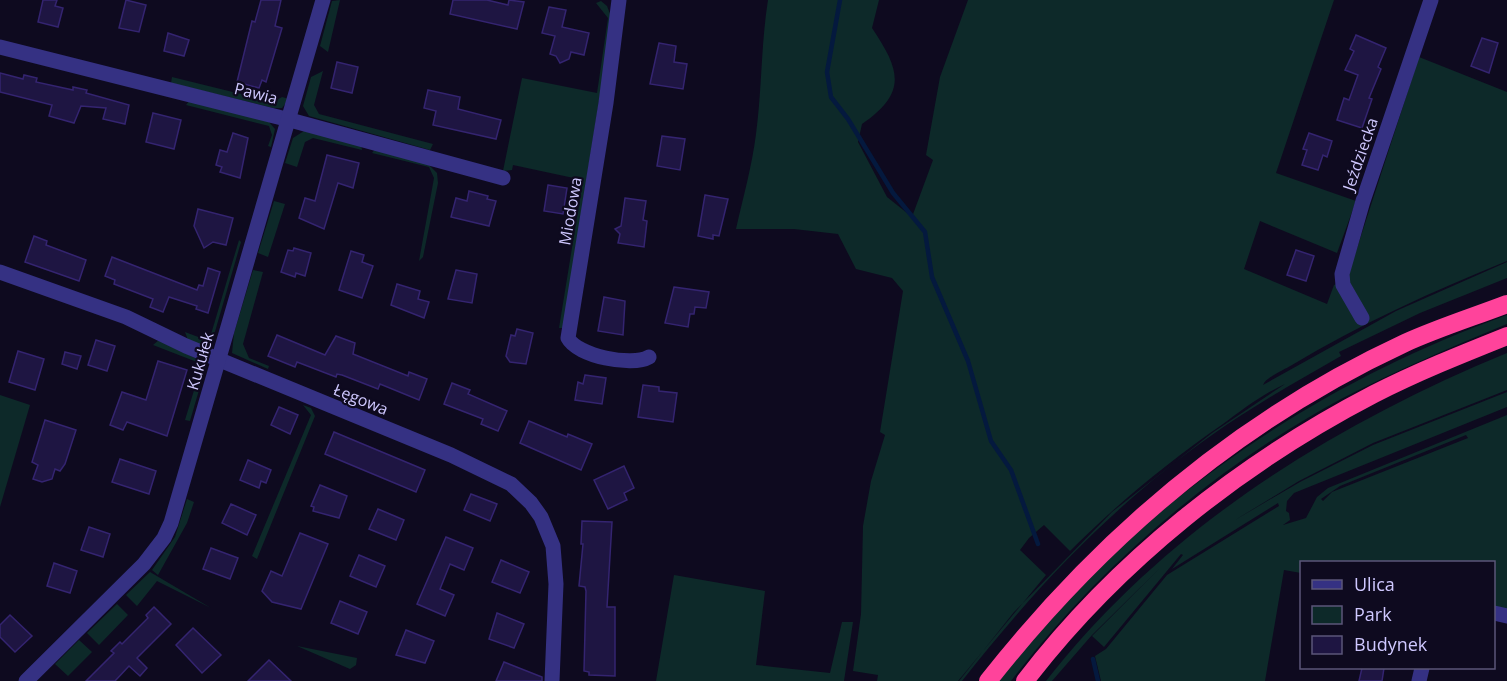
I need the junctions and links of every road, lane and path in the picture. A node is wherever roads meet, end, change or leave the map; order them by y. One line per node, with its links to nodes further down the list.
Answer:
1 (322, 0): 5 (street, Kukułek)
2 (619, 0): 11 (street, Miodowa)
3 (1431, 0): 9 (street, Jeździecka)
4 (0, 47): 5 (street, Pawia)
5 (290, 120): 6 (street, Pawia); 12 (street, Kukułek)
6 (503, 178)
7 (0, 272): 12 (street, Łęgowa)
8 (1507, 304): 15 (highway)
9 (1362, 318)
10 (1507, 336): 16 (highway)
11 (649, 357)
12 (219, 360): 13 (street, Kukułek); 14 (street, Łęgowa)
13 (26, 681)
14 (552, 681)
15 (987, 681)
16 (1025, 681)

